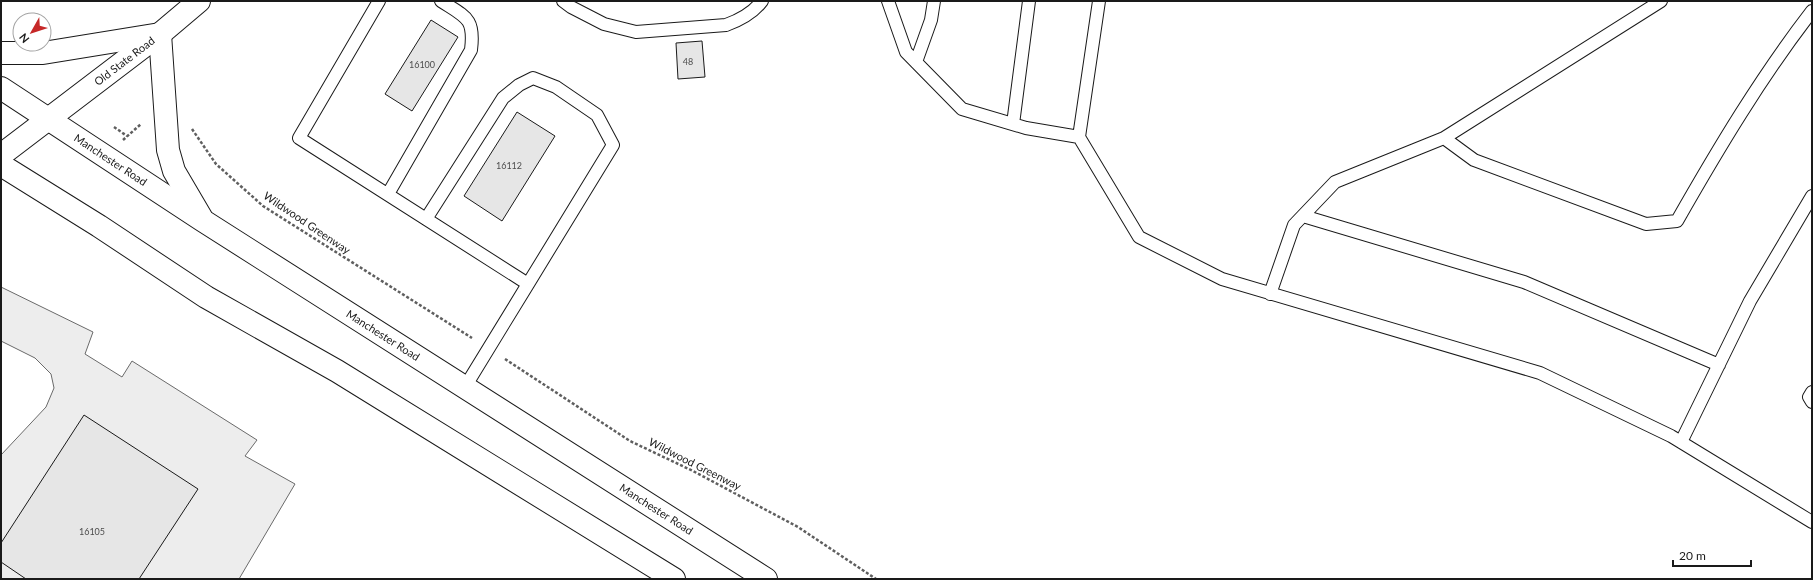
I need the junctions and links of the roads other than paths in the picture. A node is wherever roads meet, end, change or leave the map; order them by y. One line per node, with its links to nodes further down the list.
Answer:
1 (199, 1): 12 (main road, Old State Road)
2 (379, 1): 22 (lane)
3 (441, 1): 22 (lane)
4 (563, 1): 5 (lane)
5 (762, 1)
6 (888, 1): 14 (lane)
7 (934, 1): 14 (lane)
8 (1029, 1): 17 (lane)
9 (1099, 1): 18 (lane)
10 (1661, 1): 19 (lane)
11 (1812, 11): 19 (lane)
12 (160, 34): 13 (main road); 16 (main road, Old State Road); 26 (main road)
13 (1, 53)
14 (916, 62): 17 (lane)
15 (1, 88): 16 (main road, Manchester Road)
16 (48, 119): 20 (main road, Old State Road); 26 (main road, Manchester Road)
17 (1013, 124): 18 (lane)
18 (1079, 137): 28 (lane)
19 (1444, 138): 24 (lane)
20 (1, 155)
21 (1, 165): 35 (main road)
22 (388, 194): 25 (lane)
23 (1812, 196): 29 (lane)
24 (1303, 216): 28 (lane); 29 (lane)
25 (426, 219): 27 (lane); 27 (lane)
26 (202, 220): 30 (main road, Manchester Road)
27 (528, 284): 30 (lane)
28 (1270, 294): 33 (lane)
29 (1719, 365): 33 (lane)
30 (466, 387): 36 (main road, Manchester Road)
31 (1812, 392): 32 (lane)
32 (1812, 402)
33 (1681, 442): 34 (lane)
34 (1812, 522)
35 (674, 579)
36 (766, 579)

